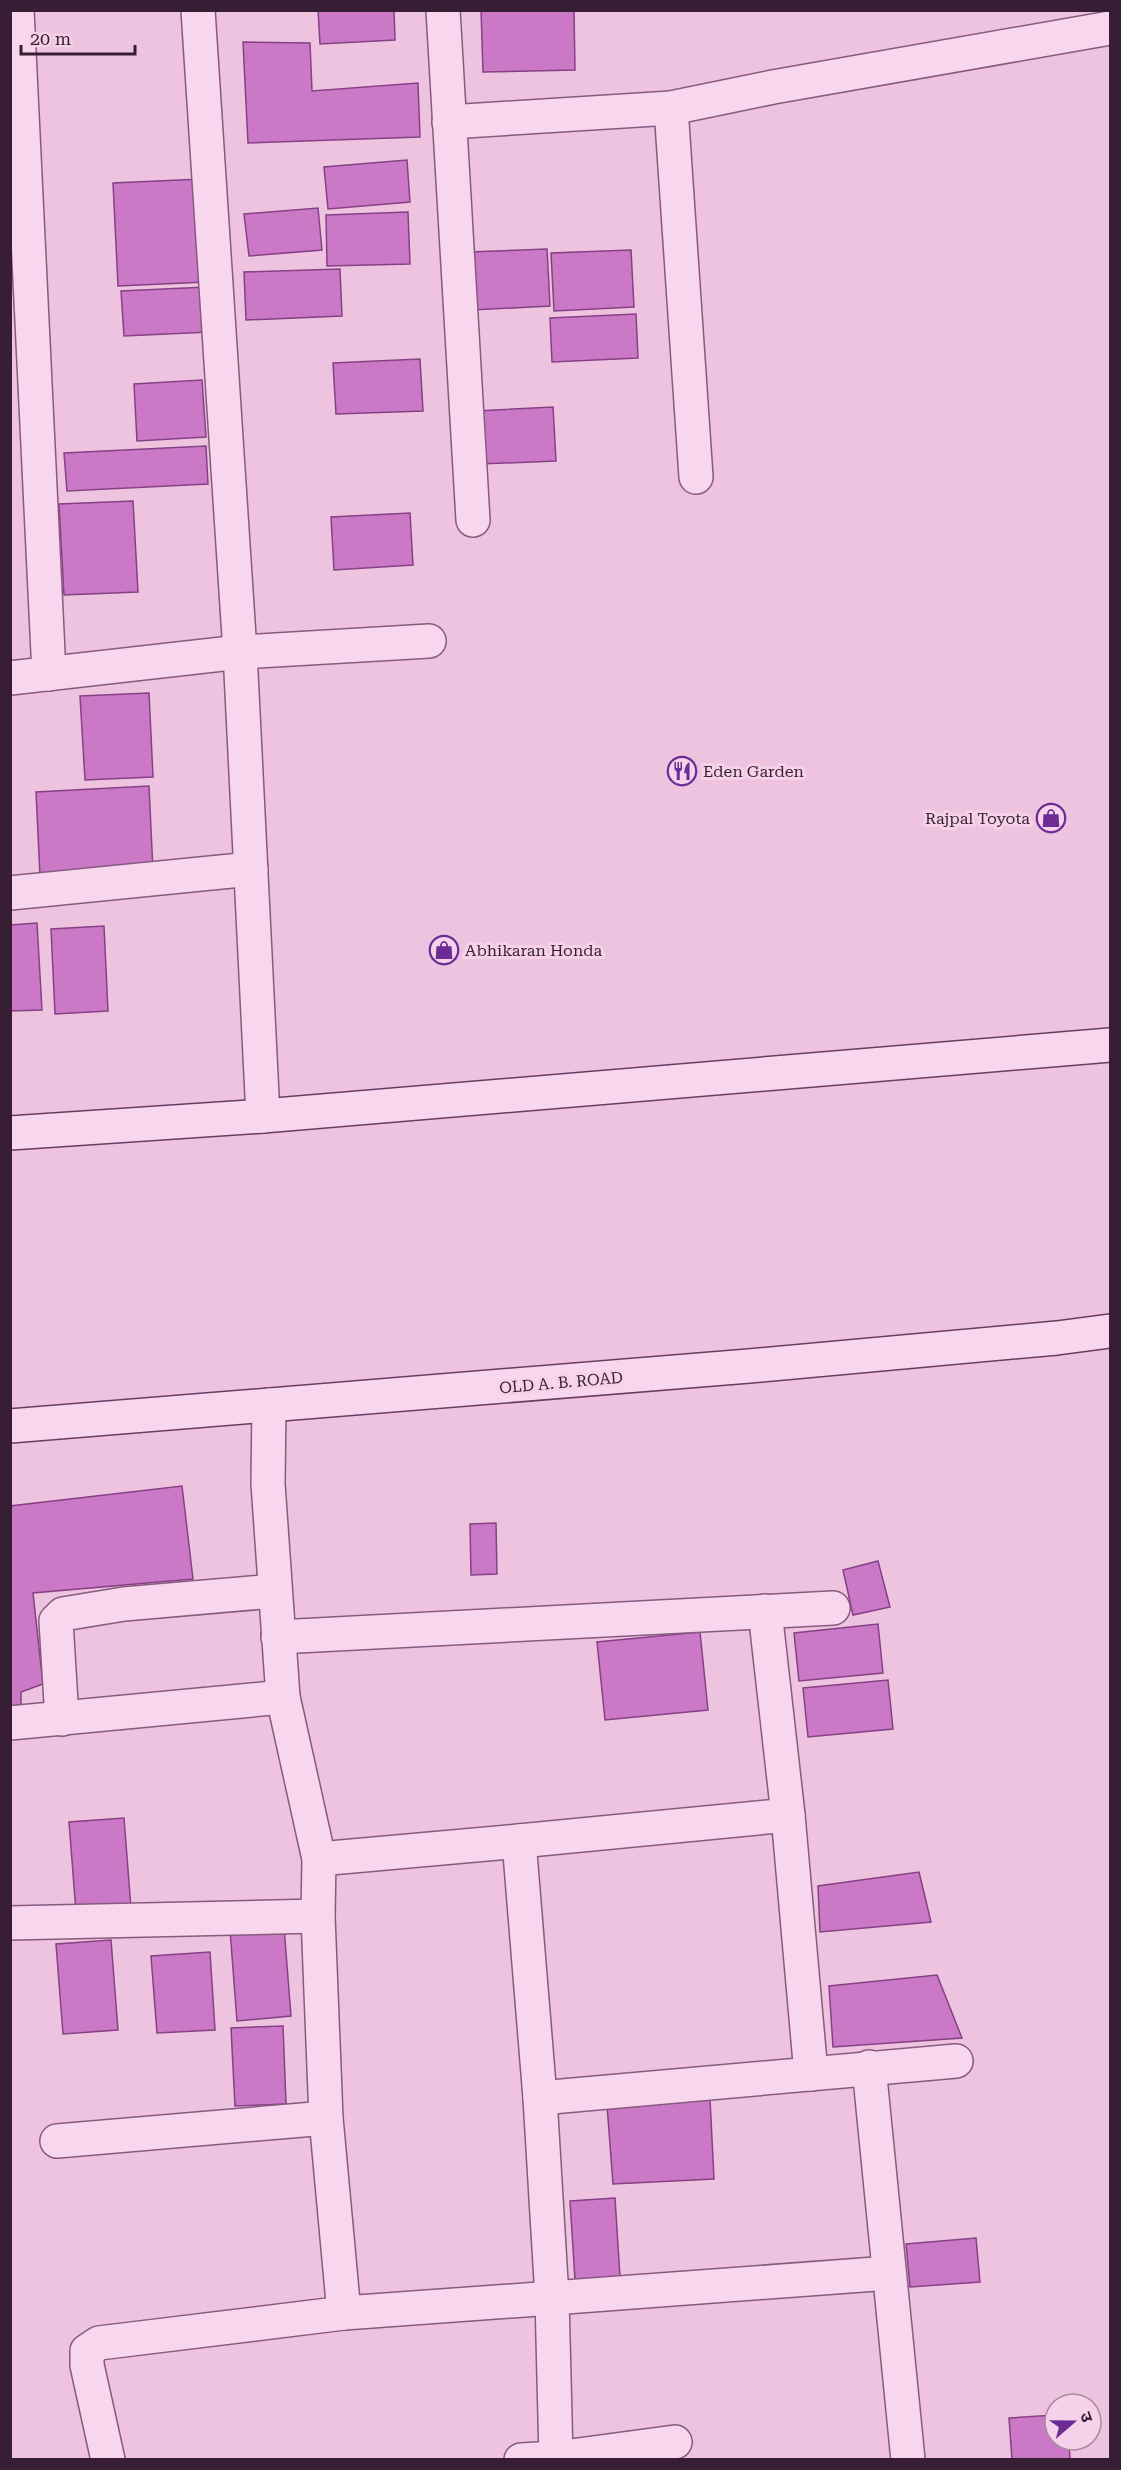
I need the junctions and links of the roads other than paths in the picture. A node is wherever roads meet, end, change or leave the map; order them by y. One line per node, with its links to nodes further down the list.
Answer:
1 (17, 10): 7 (street)
2 (198, 10): 11 (street)
3 (443, 10): 6 (street)
4 (1110, 28): 5 (street)
5 (671, 108): 6 (street); 8 (street)
6 (450, 122): 9 (street)
7 (18, 167): 12 (street)
8 (696, 477)
9 (473, 520)
10 (429, 641): 11 (street)
11 (240, 652): 12 (street); 14 (street)
12 (49, 674): 13 (street)
13 (10, 678)
14 (250, 869): 15 (street); 17 (street)
15 (10, 893)
16 (1110, 1045): 17 (street)
17 (263, 1116): 18 (street)
18 (10, 1133)
19 (1110, 1331): 20 (street, OLD A. B. ROAD)
20 (268, 1406): 21 (street, OLD A. B. ROAD); 22 (street)
21 (10, 1426)
22 (274, 1591): 25 (street); 27 (street)
23 (833, 1608): 24 (street)
24 (765, 1611): 25 (street); 29 (street)
25 (278, 1637): 26 (street)
26 (283, 1697): 27 (street); 31 (street)
27 (62, 1719): 28 (street)
28 (10, 1723)
29 (788, 1815): 30 (street); 36 (street)
30 (519, 1840): 31 (street); 37 (street)
31 (319, 1859): 32 (street)
32 (318, 1916): 33 (street); 38 (street)
33 (10, 1923)
34 (957, 2061): 35 (street)
35 (869, 2067): 36 (street); 40 (street)
36 (811, 2074): 37 (street)
37 (540, 2098): 41 (street)
38 (326, 2118): 39 (street); 42 (street)
39 (57, 2141)
40 (889, 2272): 41 (street); 47 (street)
41 (552, 2298): 42 (street); 44 (street)
42 (344, 2313): 45 (street)
43 (675, 2442): 44 (street)
44 (556, 2458): 46 (street)
45 (108, 2460)
46 (521, 2460)
47 (908, 2460)

